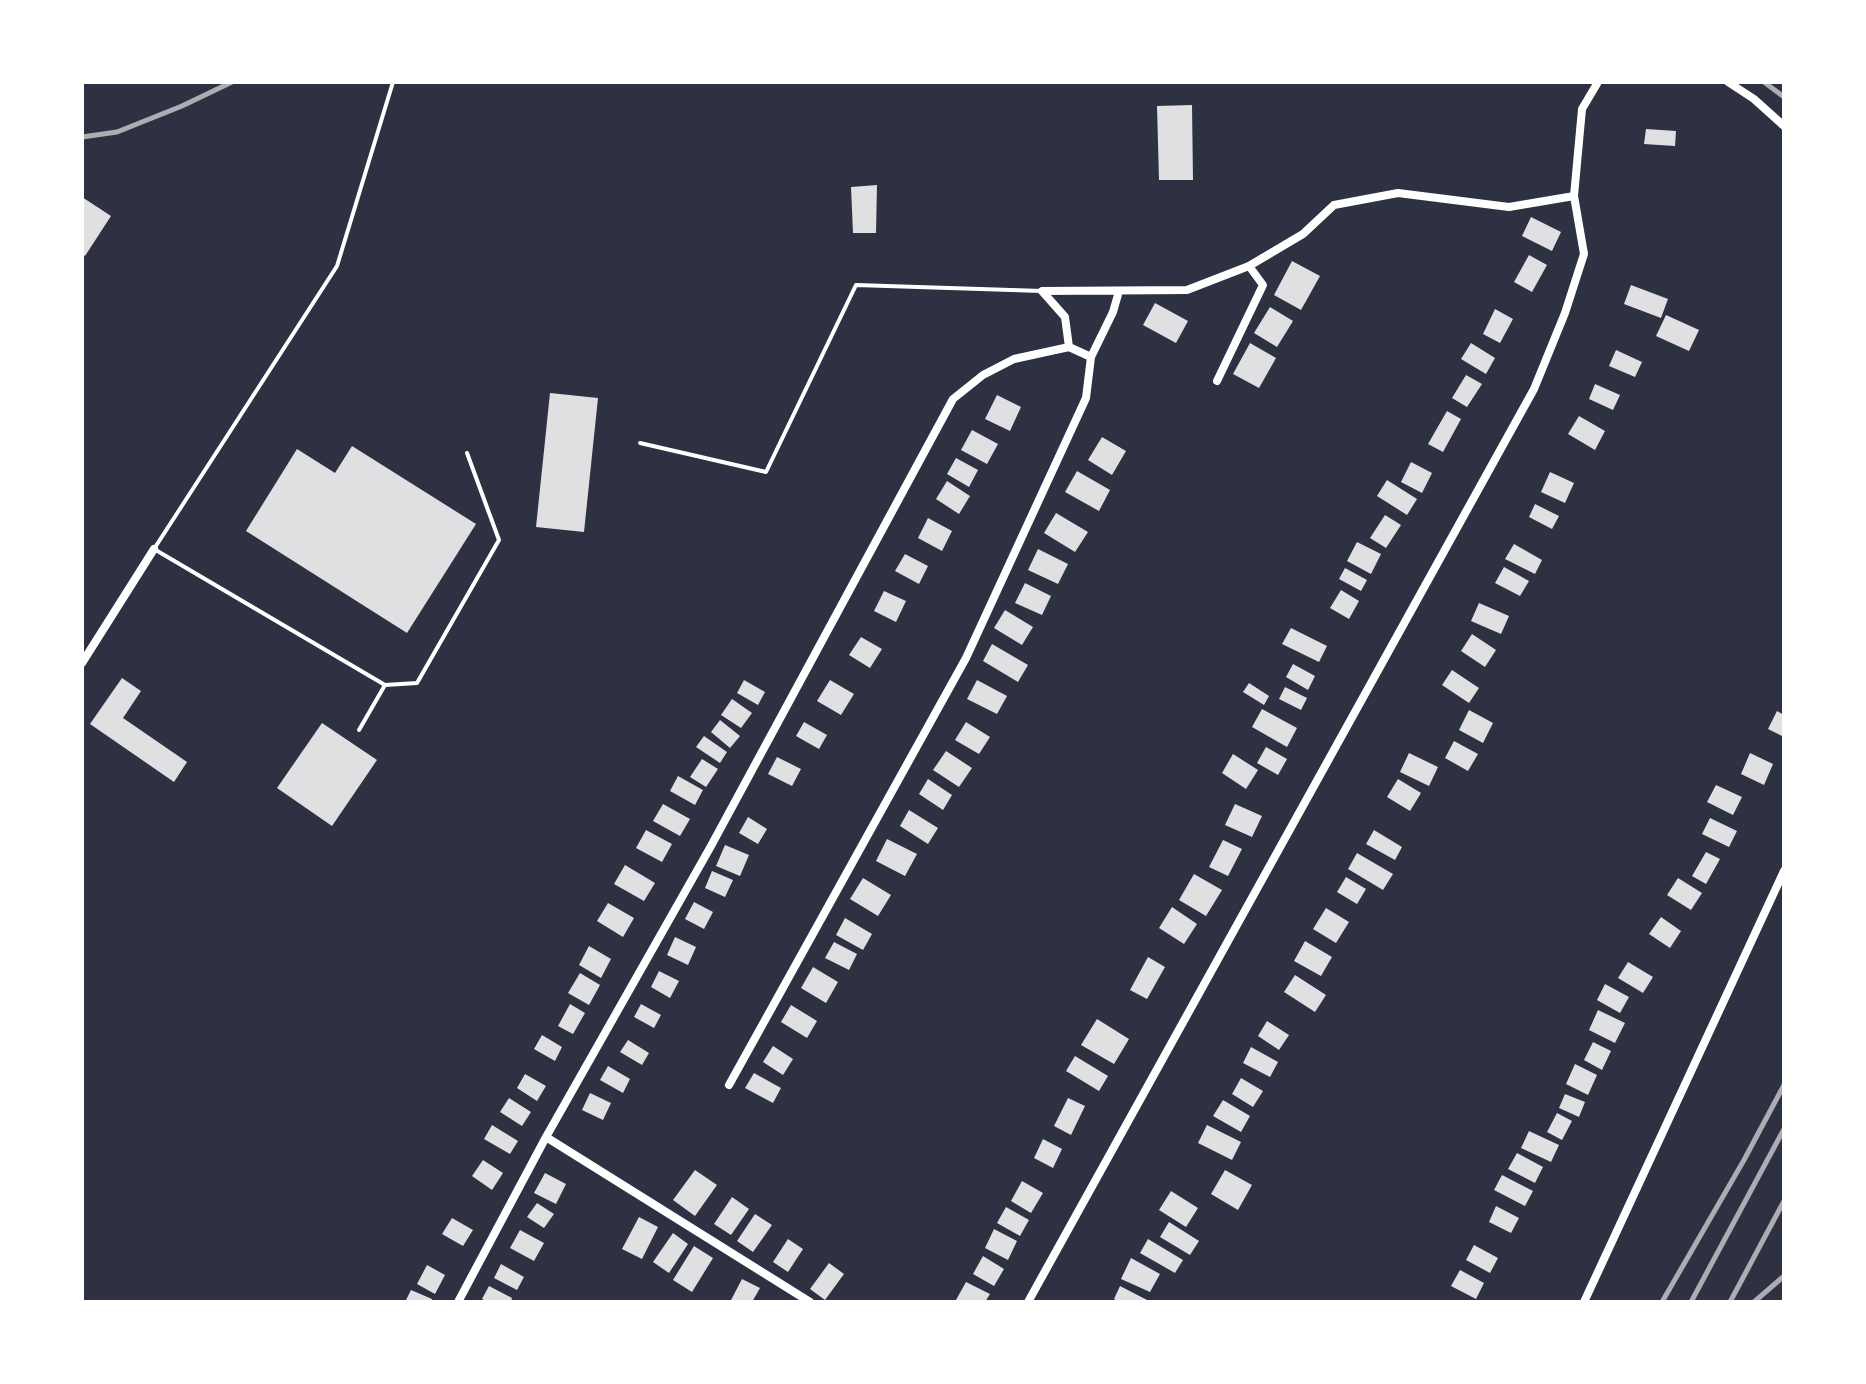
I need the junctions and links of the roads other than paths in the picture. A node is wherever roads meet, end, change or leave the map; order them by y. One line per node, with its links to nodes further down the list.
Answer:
1 (393, 82): 14 (lane)
2 (1598, 82): 5 (street)
3 (1728, 82): 4 (street)
4 (1784, 126)
5 (1574, 196): 6 (street); 23 (street)
6 (1249, 266): 8 (street); 11 (street)
7 (1042, 291): 8 (street); 9 (street); 12 (lane)
8 (1119, 291): 10 (street)
9 (1069, 347): 10 (street); 20 (street)
10 (1091, 357): 19 (street)
11 (1217, 381)
12 (640, 443)
13 (467, 453): 16 (lane)
14 (154, 549): 15 (street); 16 (lane)
15 (82, 663)
16 (385, 685): 17 (lane)
17 (359, 730)
18 (1784, 871): 24 (street)
19 (729, 1085)
20 (546, 1137): 21 (street); 22 (street)
21 (458, 1302)
22 (810, 1302)
23 (1028, 1302)
24 (1584, 1302)

